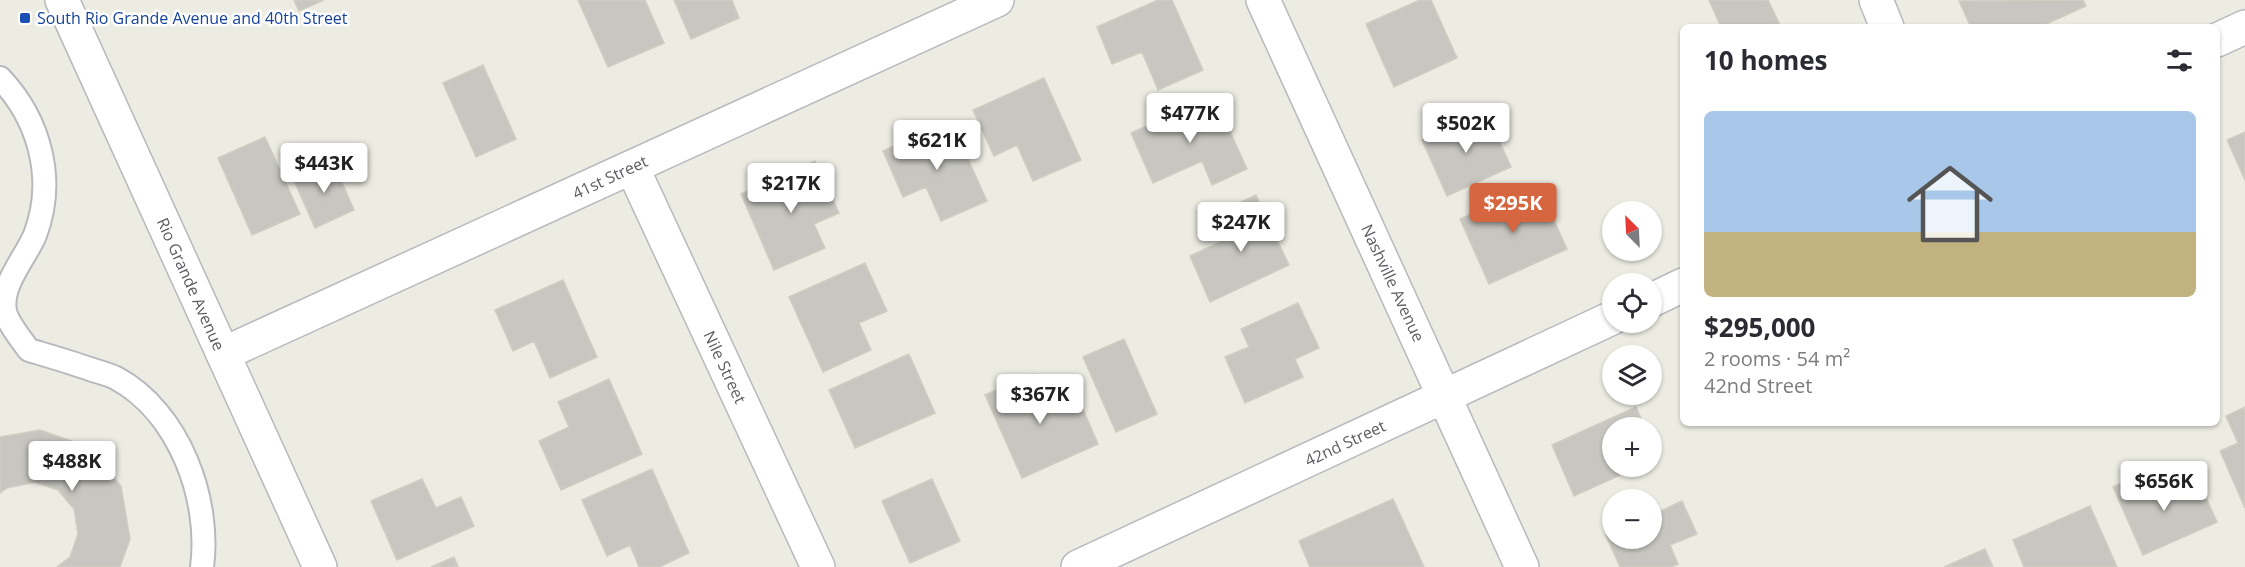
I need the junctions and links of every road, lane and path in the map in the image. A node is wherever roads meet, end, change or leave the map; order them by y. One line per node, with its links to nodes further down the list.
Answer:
1 (62, 0): 13 (street, Rio Grande Avenue)
2 (997, 0): 9 (street, 41st Street)
3 (1263, 0): 14 (street, Nashville Avenue)
4 (1875, 0): 5 (street)
5 (1886, 24)
6 (2245, 27): 7 (street)
7 (2220, 39)
8 (0, 78): 15 (lane)
9 (632, 167): 13 (street, 41st Street); 17 (street, Nile Street)
10 (1680, 286): 11 (street)
11 (1662, 295)
12 (1602, 323): 14 (street, 42nd Street)
13 (223, 354): 16 (street, Rio Grande Avenue)
14 (1446, 397): 18 (street, 42nd Street); 19 (street, Nashville Avenue)
15 (202, 567)
16 (320, 567)
17 (818, 567)
18 (1078, 567)
19 (1522, 567)

